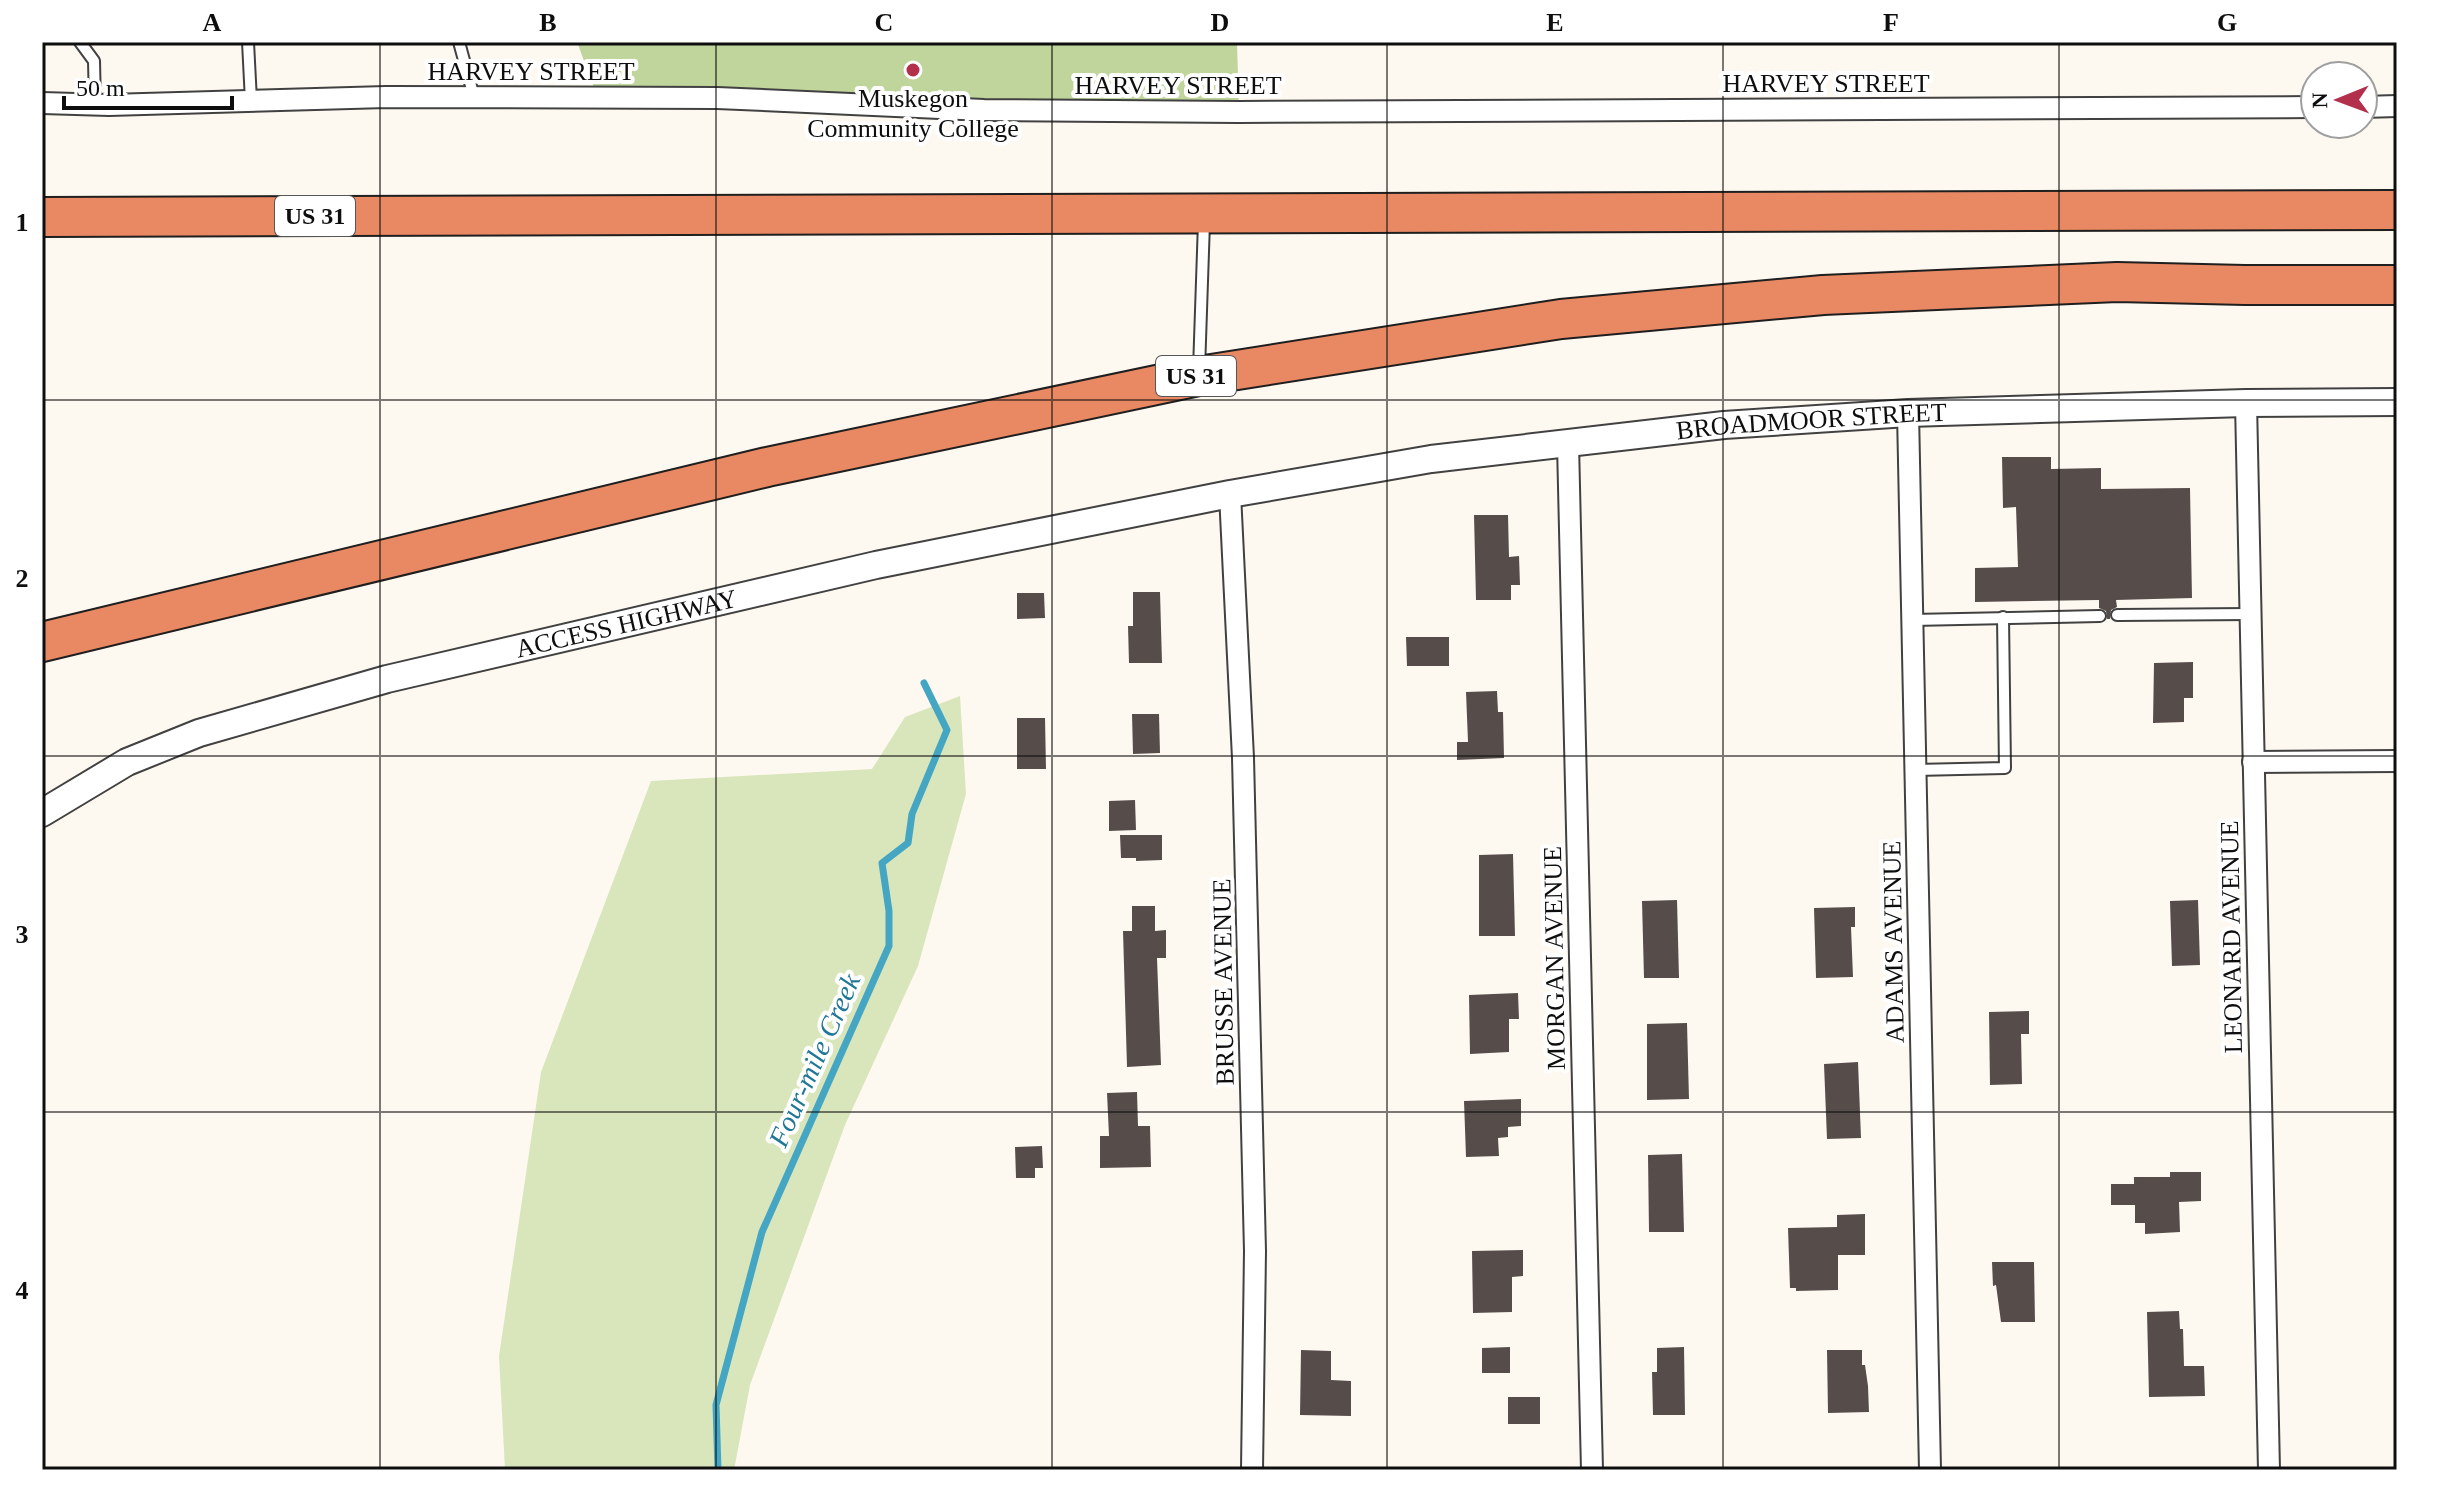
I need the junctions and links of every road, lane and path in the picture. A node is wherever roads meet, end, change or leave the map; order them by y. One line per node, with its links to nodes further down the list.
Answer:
1 (80, 42): 7 (lane)
2 (248, 42): 5 (lane)
3 (459, 42): 4 (lane)
4 (474, 97): 5 (street, HARVEY STREET); 8 (street, HARVEY STREET)
5 (251, 101): 7 (street, HARVEY STREET)
6 (42, 103): 7 (street, HARVEY STREET)
7 (95, 104)
8 (2299, 107)
9 (2397, 210): 10 (highway, US 31)
10 (1204, 214): 11 (highway, US 31); 13 (lane)
11 (42, 217)
12 (2397, 285): 13 (highway, US 31)
13 (1199, 376): 24 (highway, US 31)
14 (2397, 402): 15 (street, BROADMOOR STREET)
15 (2246, 403): 16 (street, BROADMOOR STREET); 19 (street, LEONARD AVENUE)
16 (1908, 413): 17 (street, BROADMOOR STREET); 23 (street, ADAMS AVENUE)
17 (1568, 444): 18 (street, BROADMOOR STREET); 30 (street, MORGAN AVENUE)
18 (1230, 494): 28 (street, ACCESS HIGHWAY); 29 (street, BRUSSE AVENUE)
19 (2250, 614): 20 (lane); 26 (street, LEONARD AVENUE)
20 (2117, 615)
21 (2100, 616): 22 (lane)
22 (2003, 617): 23 (lane); 27 (lane)
23 (1912, 620): 27 (street, ADAMS AVENUE)
24 (42, 642)
25 (2397, 761): 26 (street)
26 (2253, 762): 32 (street, LEONARD AVENUE)
27 (1915, 770): 31 (street, ADAMS AVENUE)
28 (42, 813)
29 (1252, 1470)
30 (1592, 1470)
31 (1930, 1470)
32 (2269, 1470)

